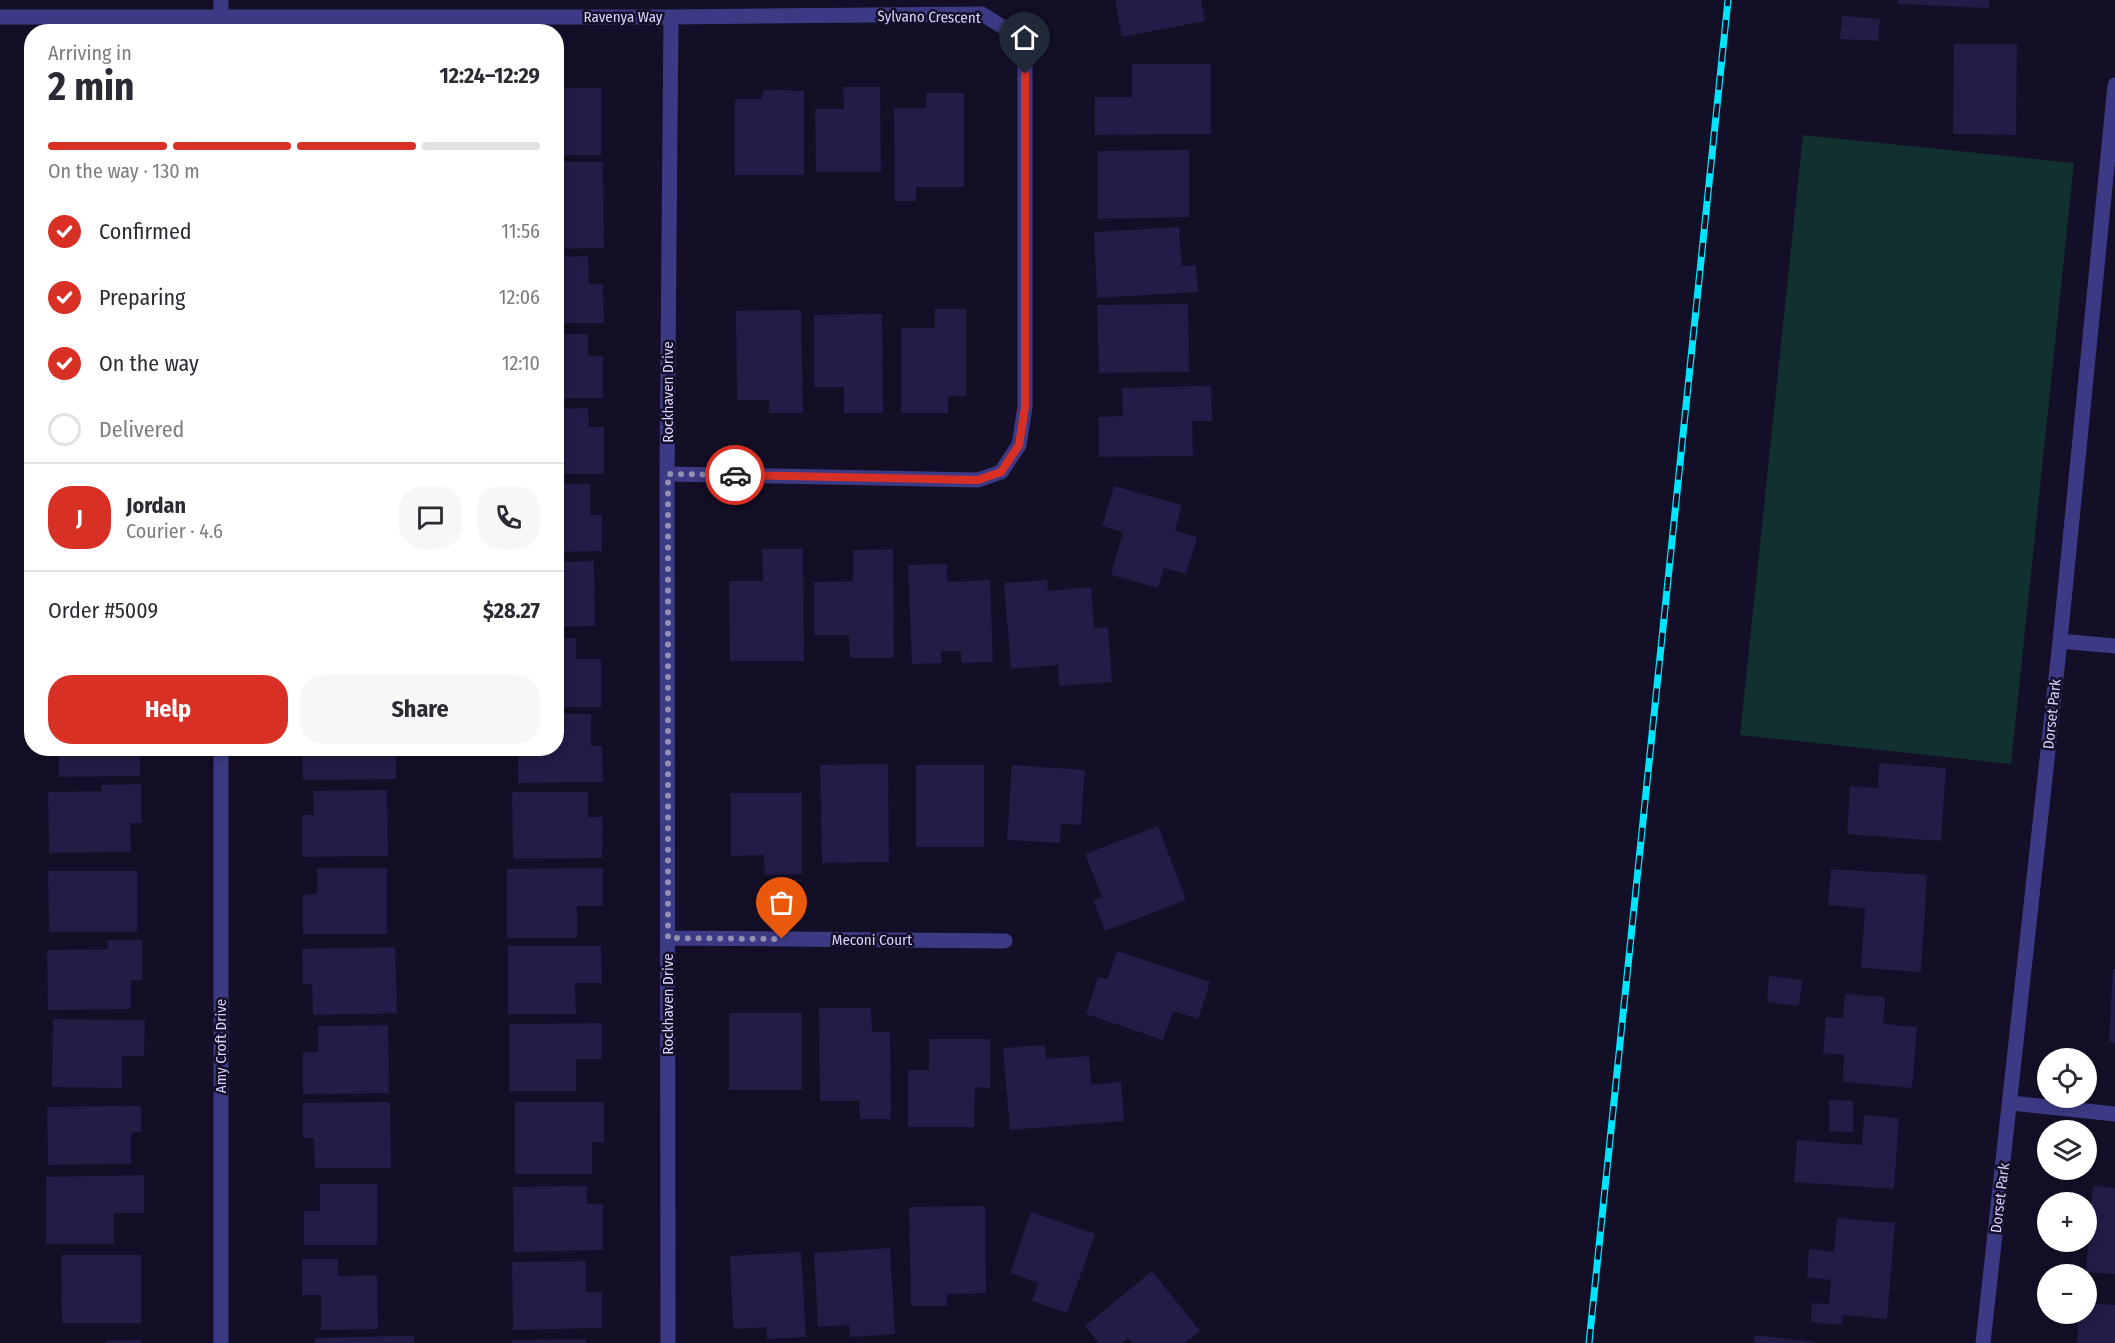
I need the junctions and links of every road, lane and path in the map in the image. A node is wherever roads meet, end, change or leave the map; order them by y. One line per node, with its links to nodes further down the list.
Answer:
1 (221, 0): 4 (street)
2 (0, 17): 4 (street, Ravenya Way)
3 (671, 17): 4 (street, Ravenya Way); 7 (street, Rockhaven Drive); 7 (street, Sylvano Crescent)
4 (221, 24)
5 (2115, 85): 6 (street, Dorset Park)
6 (2111, 167): 8 (street, Dorset Park)
7 (668, 474): 11 (street, Rockhaven Drive)
8 (2060, 641): 9 (street); 13 (street, Dorset Park)
9 (2115, 646)
10 (221, 756): 15 (street, Amy Croft Drive)
11 (668, 938): 12 (street, Meconi Court); 16 (street, Rockhaven Drive)
12 (1005, 941)
13 (2011, 1103): 14 (street); 17 (street, Dorset Park)
14 (2115, 1114)
15 (221, 1343)
16 (668, 1343)
17 (1983, 1343)

